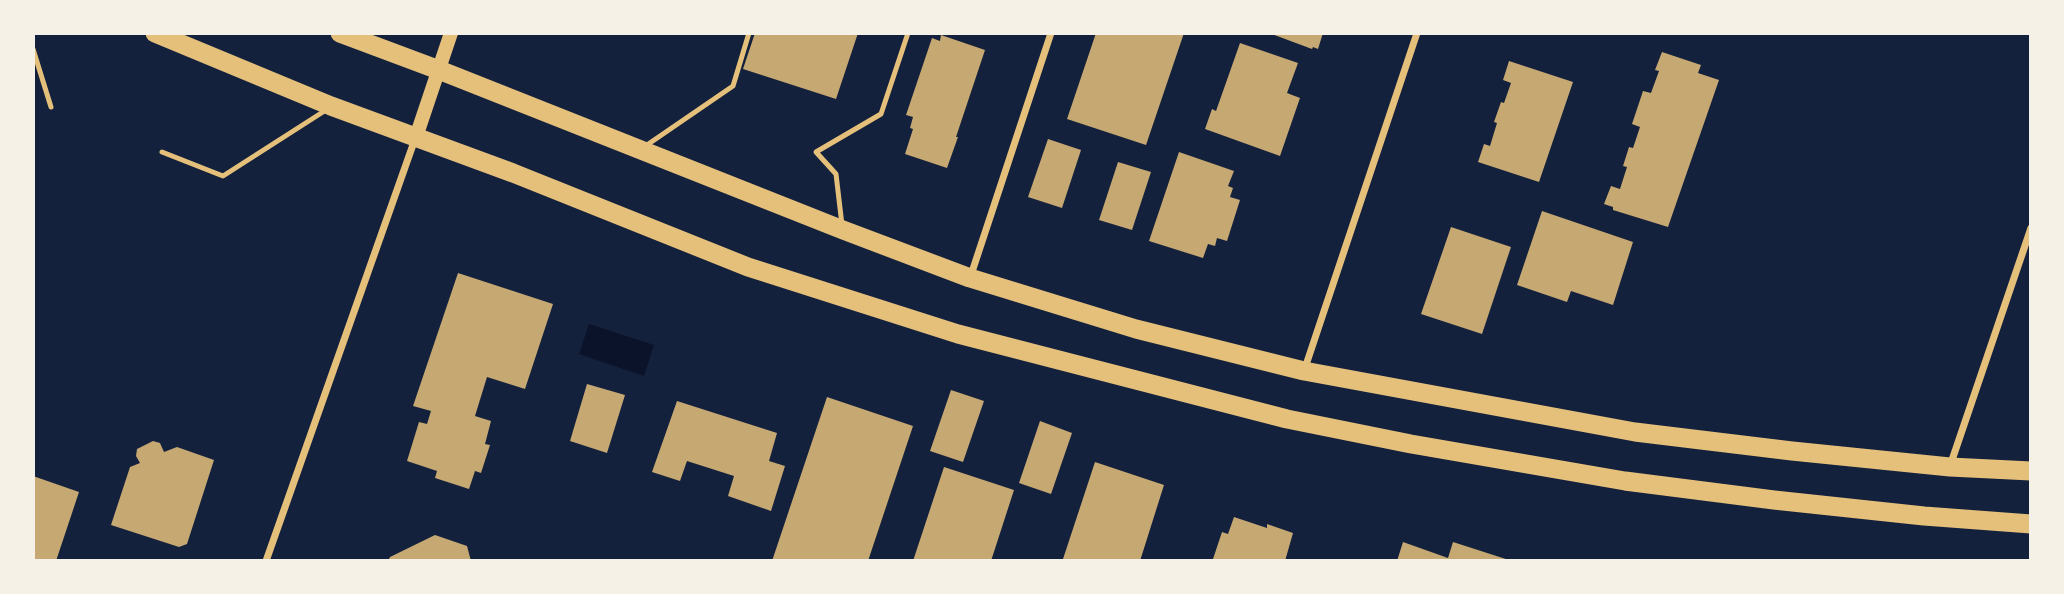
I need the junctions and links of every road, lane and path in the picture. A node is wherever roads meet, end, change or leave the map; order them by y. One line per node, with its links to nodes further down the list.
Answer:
1 (155, 33): 10 (highway)
2 (340, 33): 9 (highway)
3 (451, 33): 9 (main road)
4 (748, 33): 13 (lane)
5 (908, 33): 16 (lane)
6 (1051, 33): 17 (street)
7 (1417, 33): 18 (street)
8 (33, 49): 11 (lane)
9 (439, 70): 12 (main road); 13 (highway)
10 (331, 106): 12 (highway); 14 (lane)
11 (51, 107)
12 (416, 137): 21 (highway); 22 (street)
13 (638, 151): 16 (highway)
14 (162, 152)
15 (2031, 228): 19 (street)
16 (843, 230): 17 (highway)
17 (970, 278): 18 (highway)
18 (1304, 371): 19 (highway)
19 (1950, 467): 20 (highway)
20 (2031, 471)
21 (2031, 524)
22 (266, 561)

